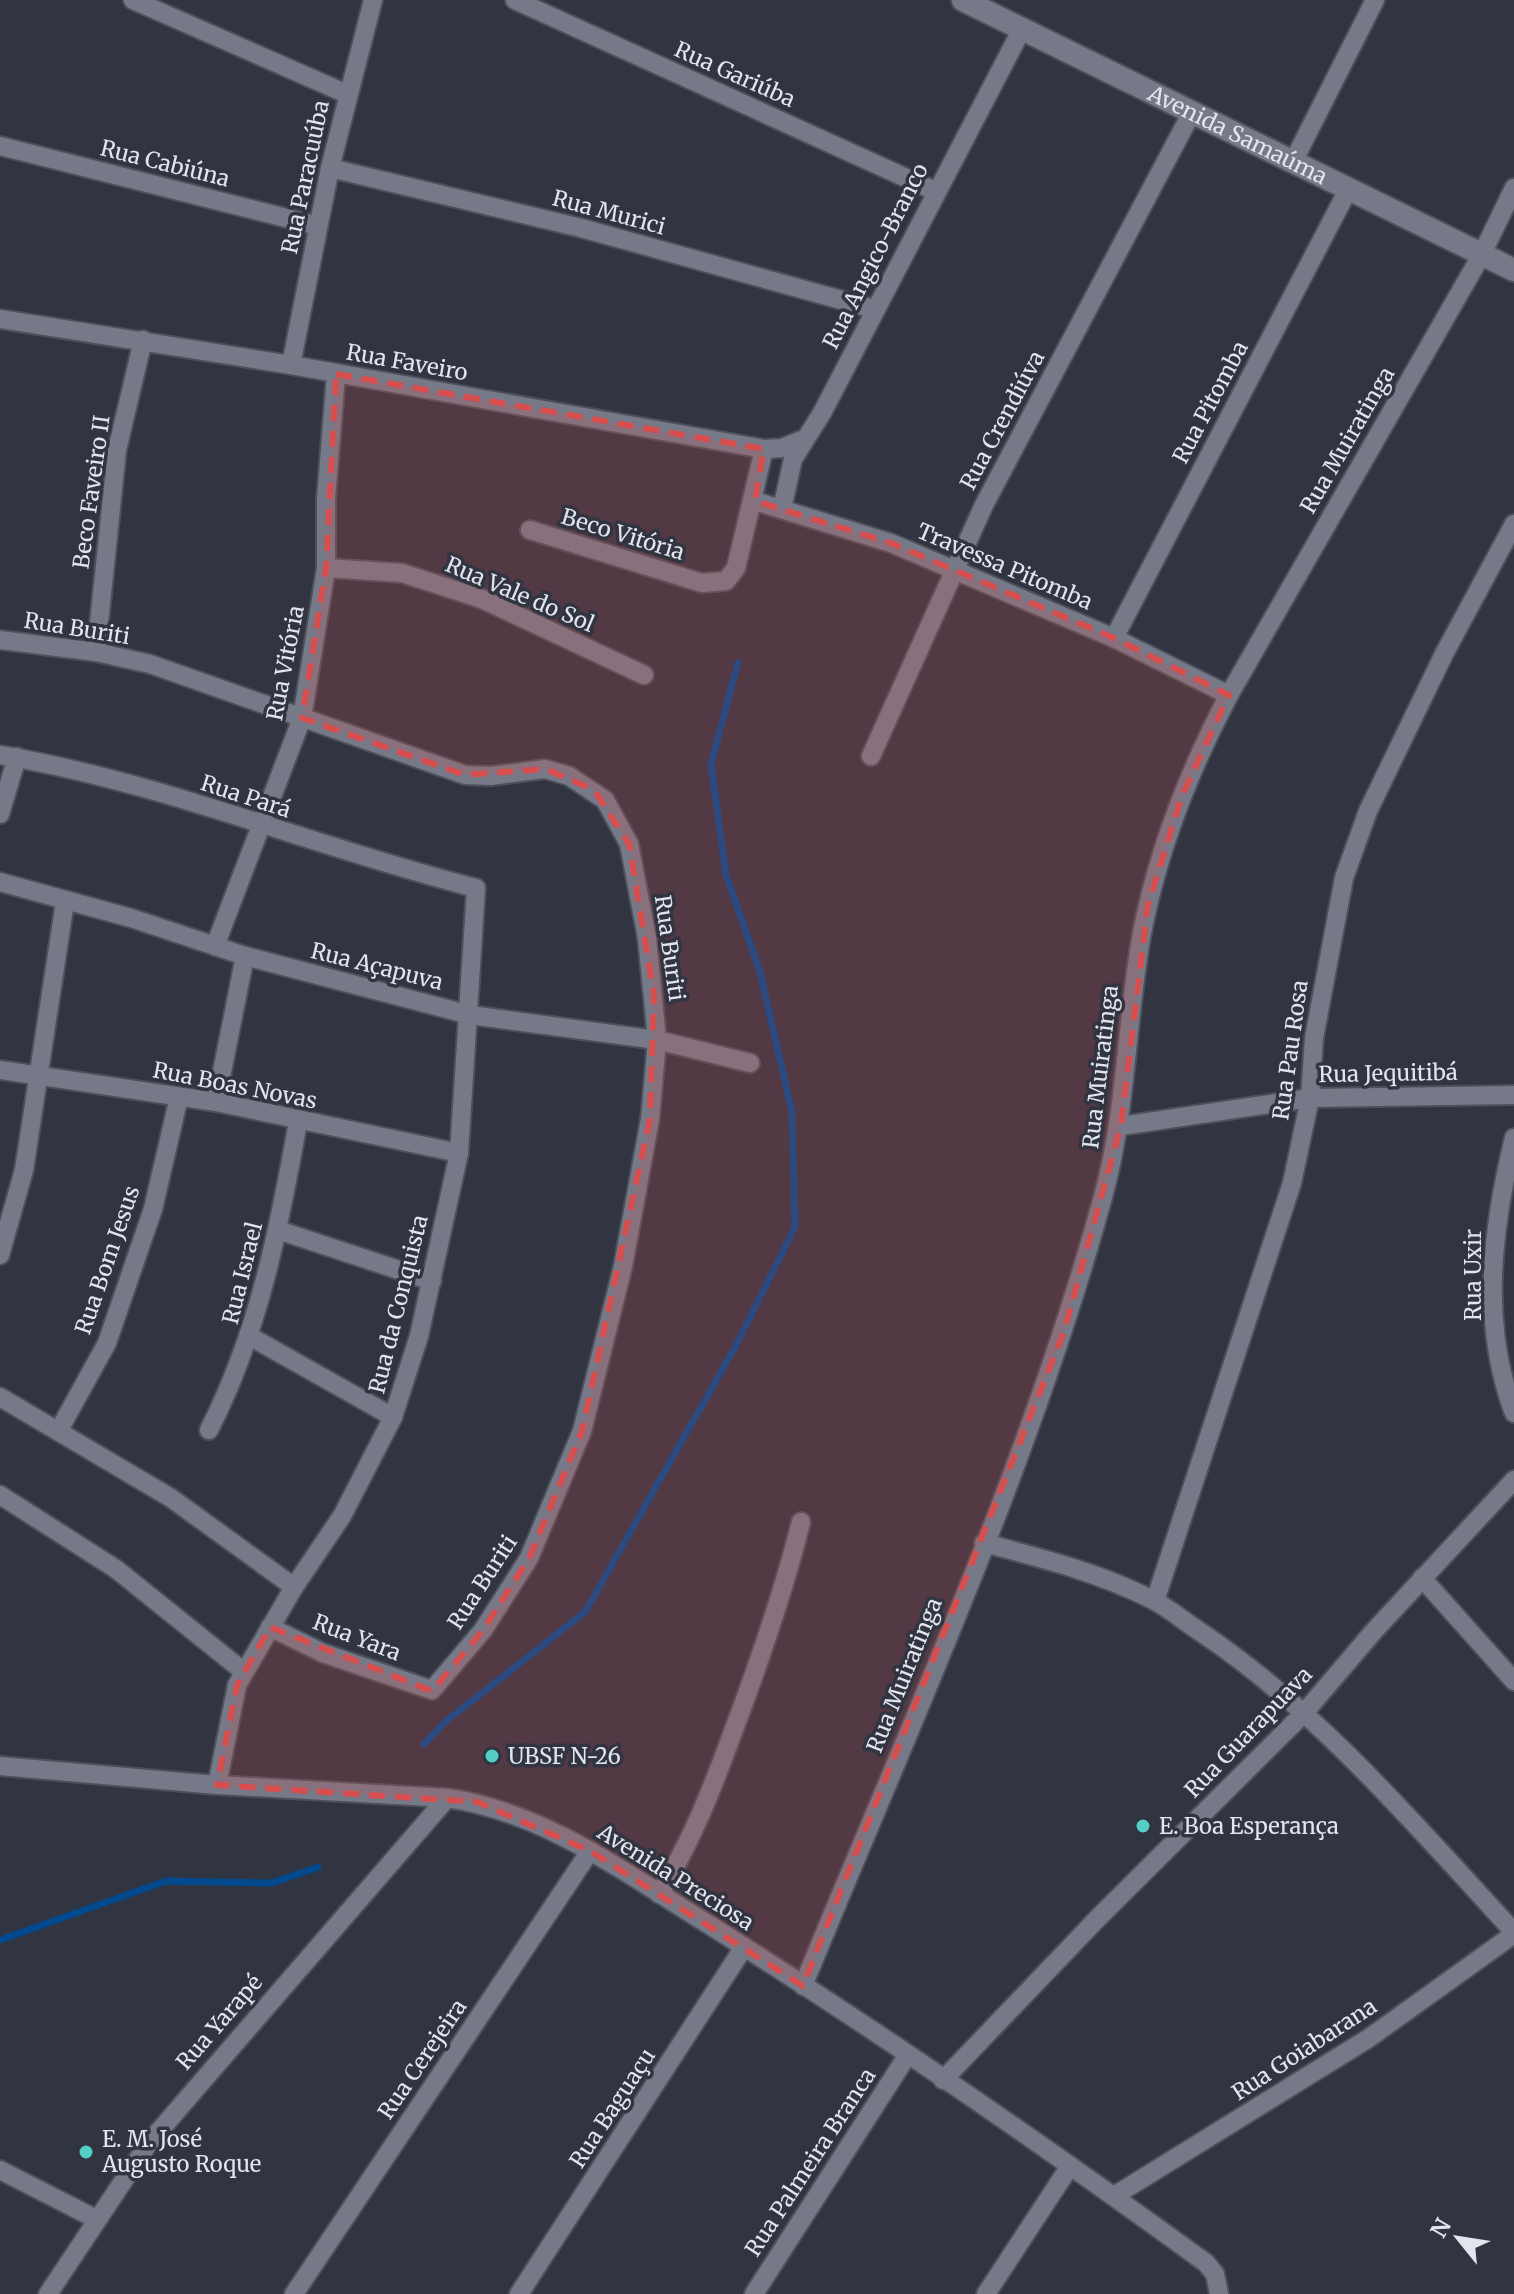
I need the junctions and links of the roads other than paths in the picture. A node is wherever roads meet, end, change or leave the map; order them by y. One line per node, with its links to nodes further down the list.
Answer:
1 (133, 0): 7 (street)
2 (373, 0): 7 (street, Rua Paracuúba)
3 (515, 0): 14 (street, Rua Gariúba)
4 (963, 0): 6 (street, Avenida Samaúma)
5 (1375, 0): 10 (street)
6 (1022, 29): 8 (street, Avenida Samaúma); 14 (street, Rua Angico-Branco)
7 (347, 94): 11 (street, Rua Paracuúba)
8 (1191, 114): 10 (street, Avenida Samaúma); 30 (street, Rua Crendiúva)
9 (0, 146): 15 (street, Rua Cabiúna)
10 (1293, 162): 12 (street, Avenida Samaúma)
11 (330, 168): 15 (street, Rua Paracuúba); 18 (street, Rua Murici)
12 (1349, 188): 16 (street, Avenida Samaúma); 31 (street, Rua Pitomba)
13 (1514, 188): 16 (street, Rua Muiratinga)
14 (935, 191): 18 (street, Rua Angico-Branco)
15 (318, 226): 21 (street, Rua Paracuúba)
16 (1482, 254): 17 (street, Avenida Samaúma); 35 (street, Rua Muiratinga)
17 (1514, 270)
18 (874, 309): 23 (street, Rua Angico-Branco)
19 (0, 319): 20 (street, Rua Faveiro)
20 (143, 340): 21 (street, Rua Faveiro); 33 (street, Beco Faveiro II)
21 (291, 365): 22 (street, Rua Faveiro)
22 (336, 374): 24 (street, Rua Faveiro); 29 (street, Rua Vitória)
23 (804, 439): 24 (street, Rua Faveiro); 26 (street, Rua Angico-Branco)
24 (764, 449): 25 (street)
25 (755, 501): 26 (street, Travessa Pitomba); 28 (street, Beco Vitória)
26 (782, 509): 30 (street, Travessa Pitomba)
27 (1514, 524): 53 (street, Rua Pau Rosa)
28 (530, 530)
29 (326, 568): 34 (street, Rua Vale do Sol); 36 (street, Rua Vitória)
30 (955, 570): 31 (street, Travessa Pitomba); 38 (street, Rua Crendiúva)
31 (1114, 638): 35 (street, Travessa Pitomba)
32 (0, 640): 33 (street, Rua Buriti)
33 (96, 652): 36 (street, Rua Buriti)
34 (644, 675)
35 (1229, 695): 56 (street, Rua Muiratinga)
36 (302, 718): 40 (street, Rua Vitória); 47 (street, Rua Buriti)
37 (8, 756): 39 (street); 40 (street, Rua Pará)
38 (871, 756)
39 (0, 814)
40 (261, 826): 42 (street, Rua Pará); 44 (street, Rua Vitória)
41 (0, 882): 43 (street, Rua Açapuva)
42 (476, 888): 46 (street, Rua da Conquista)
43 (65, 902): 44 (street, Rua Açapuva); 50 (street)
44 (215, 946): 45 (street, Rua Açapuva)
45 (245, 956): 46 (street, Rua Açapuva); 54 (street)
46 (470, 1015): 47 (street, Rua Açapuva); 58 (street, Rua da Conquista)
47 (657, 1040): 48 (street, Rua Açapuva); 78 (street, Rua Buriti)
48 (750, 1063)
49 (0, 1070): 50 (street, Rua Boas Novas)
50 (36, 1075): 52 (street, Rua Boas Novas); 60 (street)
51 (1514, 1095): 53 (street, Rua Jequitibá)
52 (179, 1097): 54 (street, Rua Boas Novas); 66 (street, Rua Bom Jesus)
53 (1310, 1098): 56 (street, Rua Jequitibá); 74 (street, Rua Pau Rosa)
54 (216, 1102): 55 (street, Rua Boas Novas)
55 (298, 1122): 58 (street, Rua Boas Novas); 59 (street, Rua Israel)
56 (1121, 1126): 71 (street, Rua Muiratinga)
57 (1514, 1138): 64 (street, Rua Uxir)
58 (459, 1153): 61 (street, Rua da Conquista)
59 (278, 1230): 61 (street); 62 (street, Rua Israel)
60 (0, 1255)
61 (432, 1281): 65 (street, Rua da Conquista)
62 (251, 1337): 65 (street); 67 (street, Rua Israel)
63 (0, 1397): 66 (street)
64 (1514, 1413)
65 (393, 1417): 73 (street, Rua da Conquista)
66 (59, 1430): 73 (street)
67 (209, 1430)
68 (1514, 1480): 72 (street, Rua Guarapuava)
69 (0, 1495): 76 (street)
70 (801, 1522): 84 (street)
71 (984, 1543): 74 (street); 87 (street, Rua Muiratinga)
72 (1422, 1578): 77 (street); 79 (street, Rua Guarapuava)
73 (294, 1587): 75 (street, Rua da Conquista)
74 (1155, 1601): 79 (street)
75 (270, 1627): 76 (street, Rua da Conquista); 78 (street, Rua Yara)
76 (243, 1671): 81 (street, Rua da Conquista)
77 (1514, 1681)
78 (428, 1689)
79 (1304, 1713): 85 (street); 89 (street, Rua Guarapuava)
80 (0, 1766): 81 (street, Avenida Preciosa)
81 (217, 1785): 82 (street, Avenida Preciosa)
82 (447, 1798): 83 (street, Avenida Preciosa); 93 (street, Rua Yarapé)
83 (590, 1851): 84 (street, Avenida Preciosa); 95 (street, Rua Cerejeira)
84 (659, 1894): 86 (street, Avenida Preciosa)
85 (1514, 1933): 92 (street, Rua Goiabarana)
86 (744, 1947): 87 (street, Avenida Preciosa); 96 (street, Rua Baguaçu)
87 (803, 1986): 88 (street, Avenida Preciosa)
88 (907, 2056): 89 (street, Avenida Preciosa); 97 (street, Rua Palmeira Branca)
89 (943, 2080): 90 (street, Avenida Preciosa)
90 (1070, 2166): 92 (street, Avenida Preciosa); 98 (street)
91 (0, 2170): 93 (street)
92 (1114, 2196): 99 (street, Avenida Preciosa)
93 (96, 2219): 94 (street, Rua Yarapé)
94 (48, 2294)
95 (294, 2294)
96 (519, 2294)
97 (754, 2294)
98 (986, 2294)
99 (1219, 2294)

